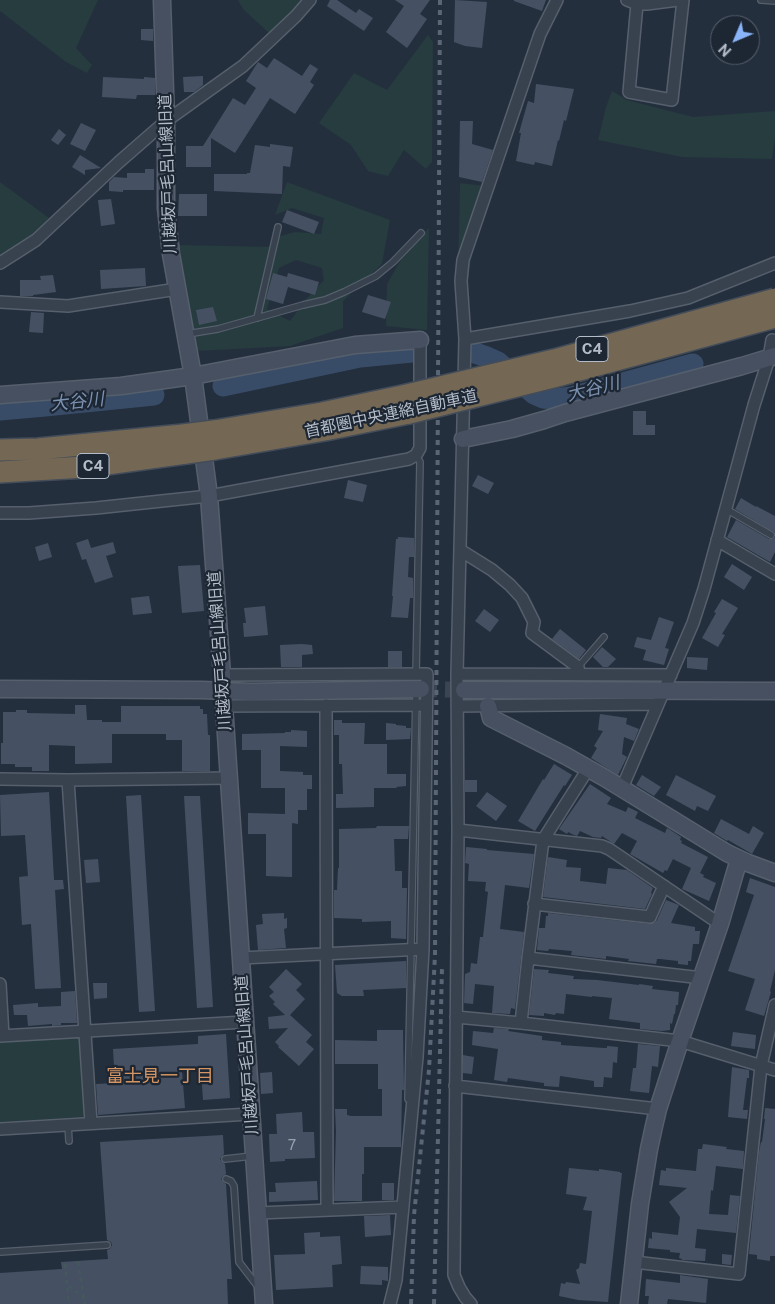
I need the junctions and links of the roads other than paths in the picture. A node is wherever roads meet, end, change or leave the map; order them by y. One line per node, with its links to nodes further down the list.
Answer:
1 (162, 0): 9 (street, 川越坂戸毛呂山線旧道)
2 (310, 0): 9 (street)
3 (557, 0): 20 (street)
4 (678, 0): 8 (street)
5 (683, 0): 8 (street)
6 (761, 0): 7 (lane)
7 (775, 1)
8 (632, 2)
9 (166, 121): 12 (street); 14 (street, 川越坂戸毛呂山線旧道)
10 (278, 227): 18 (lane)
11 (421, 233): 18 (lane)
12 (0, 263)
13 (775, 263): 20 (street)
14 (177, 289): 16 (street); 19 (street, 川越坂戸毛呂山線旧道)
15 (775, 299): 25 (highway, 首都圏中央連絡自動車道 / C4, bridge)
16 (0, 302)
17 (775, 317): 25 (highway, 首都圏中央連絡自動車道 / C4, bridge)
18 (256, 318): 19 (lane)
19 (185, 334): 23 (street, 川越坂戸毛呂山線旧道)
20 (465, 339): 26 (street)
21 (420, 340): 23 (street); 29 (street)
22 (772, 351): 26 (street); 32 (street)
23 (193, 376): 24 (street); 31 (street, 川越坂戸毛呂山線旧道)
24 (0, 395)
25 (408, 404): 27 (highway, 首都圏中央連絡自動車道 / C4, bridge)
26 (463, 439): 36 (street)
27 (184, 444): 28 (highway, 首都圏中央連絡自動車道 / C4); 30 (highway, 首都圏中央連絡自動車道 / C4)
28 (0, 450)
29 (416, 455): 31 (street); 87 (lane)
30 (0, 472)
31 (209, 496): 33 (street); 43 (street, 川越坂戸毛呂山線旧道)
32 (726, 509): 34 (lane); 35 (street)
33 (0, 513)
34 (771, 535)
35 (718, 540): 37 (street); 45 (street)
36 (460, 550): 39 (street); 40 (street)
37 (775, 574)
38 (604, 637): 39 (lane)
39 (578, 671): 40 (street); 45 (street)
40 (457, 674): 49 (street)
41 (0, 689): 43 (street)
42 (421, 689): 43 (street)
43 (223, 690): 47 (street); 48 (street); 52 (street, 川越坂戸毛呂山線旧道)
44 (464, 690): 45 (street)
45 (664, 690): 46 (street); 50 (street); 55 (street)
46 (775, 691)
47 (326, 705): 48 (street); 64 (street)
48 (426, 705): 63 (street)
49 (457, 706): 50 (street); 56 (street)
50 (488, 706): 51 (street)
51 (588, 768): 55 (street); 57 (street)
52 (229, 778): 54 (street); 65 (street, 川越坂戸毛呂山線旧道)
53 (0, 779): 54 (street)
54 (68, 780): 73 (street)
55 (622, 788): 58 (street)
56 (458, 830): 57 (street); 70 (street)
57 (544, 840): 60 (street); 61 (street)
58 (739, 858): 59 (street); 62 (street)
59 (775, 873)
60 (664, 886): 61 (street); 62 (street)
61 (534, 904): 66 (street)
62 (720, 924): 67 (street)
63 (423, 949): 64 (street); 87 (street)
64 (327, 954): 65 (street); 90 (street)
65 (241, 958): 71 (street, 川越坂戸毛呂山線旧道)
66 (528, 958): 67 (street); 72 (street)
67 (702, 978): 75 (street)
68 (0, 984): 74 (street)
69 (775, 1005): 76 (street)
70 (456, 1017): 72 (street); 78 (street)
71 (245, 1022): 73 (street); 80 (street, 川越坂戸毛呂山線旧道)
72 (521, 1023): 75 (street)
73 (86, 1032): 74 (street); 81 (street)
74 (1, 1036)
75 (680, 1041): 76 (street); 79 (street)
76 (761, 1066): 77 (street); 93 (street)
77 (775, 1070)
78 (455, 1086): 79 (street); 96 (street)
79 (658, 1109): 93 (street)
80 (250, 1114): 81 (street); 85 (street, 川越坂戸毛呂山線旧道)
81 (91, 1124): 82 (street)
82 (68, 1125): 83 (street); 84 (lane)
83 (0, 1129)
84 (69, 1141)
85 (254, 1156): 86 (lane); 91 (street, 川越坂戸毛呂山線旧道)
86 (225, 1158)
87 (406, 1172): 89 (street)
88 (226, 1179): 94 (lane)
89 (403, 1207): 90 (street); 95 (street)
90 (327, 1210): 91 (street)
91 (258, 1213): 94 (street, 川越坂戸毛呂山線旧道)
92 (0, 1252): 92 (lane)
93 (634, 1262): 97 (street)
94 (263, 1299)
95 (390, 1304)
96 (471, 1304)
97 (629, 1304)

